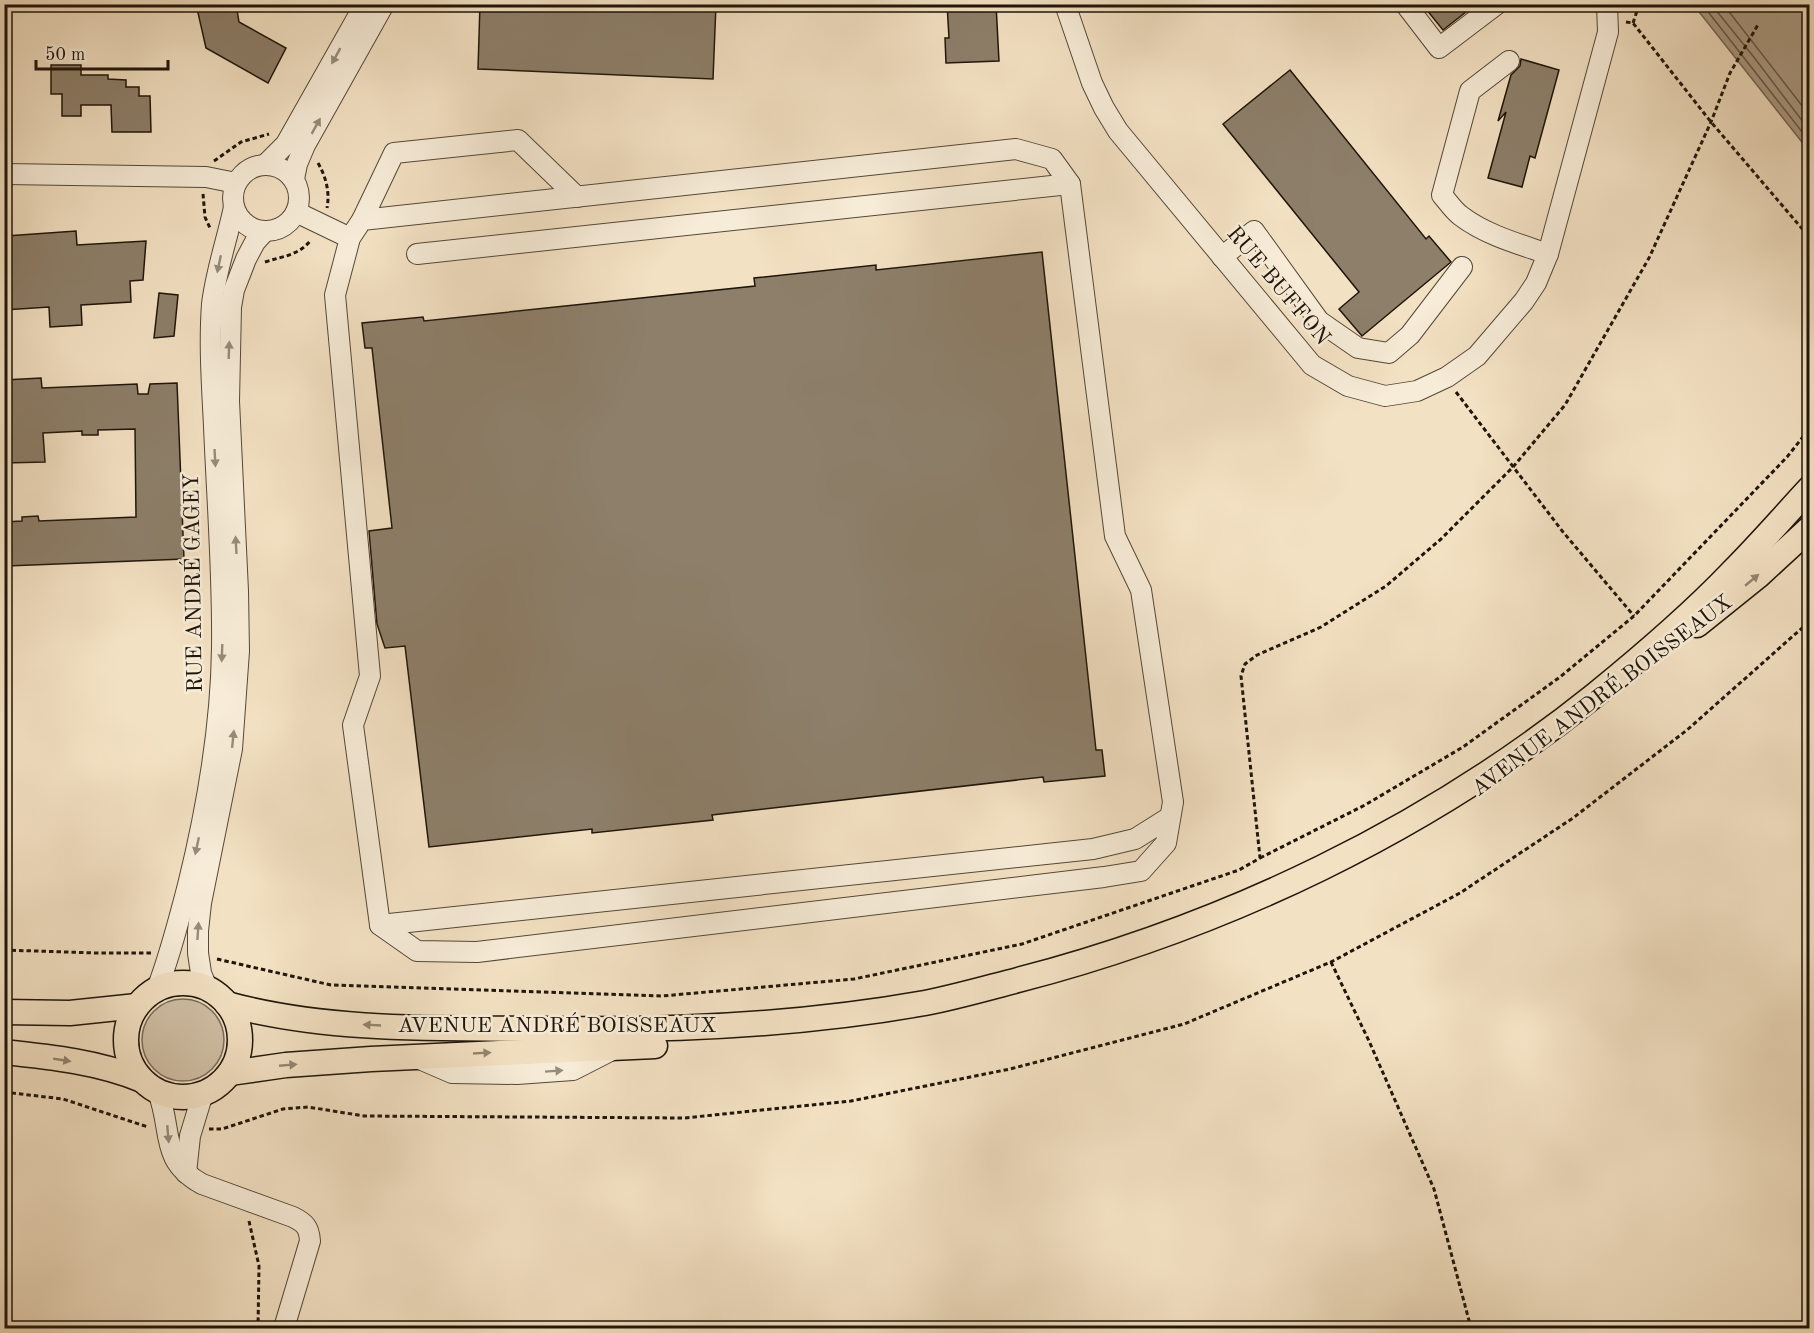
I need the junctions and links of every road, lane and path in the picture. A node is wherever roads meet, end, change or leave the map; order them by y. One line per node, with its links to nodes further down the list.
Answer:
1 (364, 4): 14 (street, one-way to 14)
2 (384, 4): 17 (street, one-way to 2)
3 (1065, 4): 33 (street, RUE BUFFON)
4 (1497, 4): 6 (street)
5 (1642, 4): 8 (path)
6 (1406, 5)
7 (1608, 12): 8 (path); 32 (street, RUE BUFFON)
8 (1633, 23): 11 (path)
9 (1759, 23): 11 (path)
10 (1509, 61): 32 (street)
11 (1711, 122): 29 (path); 38 (path)
12 (276, 131): 15 (path)
13 (316, 158): 23 (path)
14 (266, 164): 17 (street); 18 (street)
15 (210, 165)
16 (4, 174): 18 (street)
17 (294, 179): 24 (street)
18 (236, 183): 22 (street)
19 (1070, 184): 21 (street); 31 (street); 42 (street)
20 (204, 187): 26 (path)
21 (577, 197): 25 (street); 25 (street)
22 (234, 207): 27 (street); 46 (street, RUE ANDRÉ GAGEY, one-way to 46)
23 (327, 207)
24 (297, 212): 27 (street); 28 (street)
25 (362, 220): 28 (street)
26 (214, 231)
27 (265, 231): 48 (street, RUE ANDRÉ GAGEY, one-way to 27)
28 (350, 238): 44 (street)
29 (1809, 238)
30 (312, 239): 34 (path)
31 (417, 254)
32 (1548, 254): 36 (street, RUE BUFFON)
33 (1222, 257): 35 (street); 36 (street, RUE BUFFON)
34 (261, 264)
35 (1462, 267)
36 (1447, 377): 38 (path)
37 (1809, 428): 41 (path)
38 (1513, 467): 41 (path)
39 (1809, 488): 50 (main road, AVENUE ANDRÉ BOISSEAUX, one-way to 50)
40 (1809, 528): 54 (main road, AVENUE ANDRÉ BOISSEAUX, one-way to 40)
41 (1634, 616): 43 (path)
42 (1170, 817): 44 (street); 44 (street)
43 (1260, 858)
44 (380, 925)
45 (4, 950): 46 (path)
46 (170, 952): 49 (street, RUE ANDRÉ GAGEY)
47 (1331, 962): 63 (path)
48 (207, 988): 49 (main road); 50 (main road)
49 (157, 989): 51 (main road)
50 (227, 1004): 54 (main road)
51 (137, 1006): 52 (main road); 55 (main road)
52 (4, 1012)
53 (4, 1052): 55 (main road, one-way to 55)
54 (230, 1073): 57 (main road)
55 (150, 1086): 57 (main road); 59 (street, one-way to 59)
56 (4, 1092): 58 (path)
57 (203, 1093): 59 (street)
58 (155, 1130)
59 (186, 1173): 62 (street)
60 (247, 1215): 61 (path)
61 (258, 1329)
62 (284, 1329)
63 (1472, 1329)

